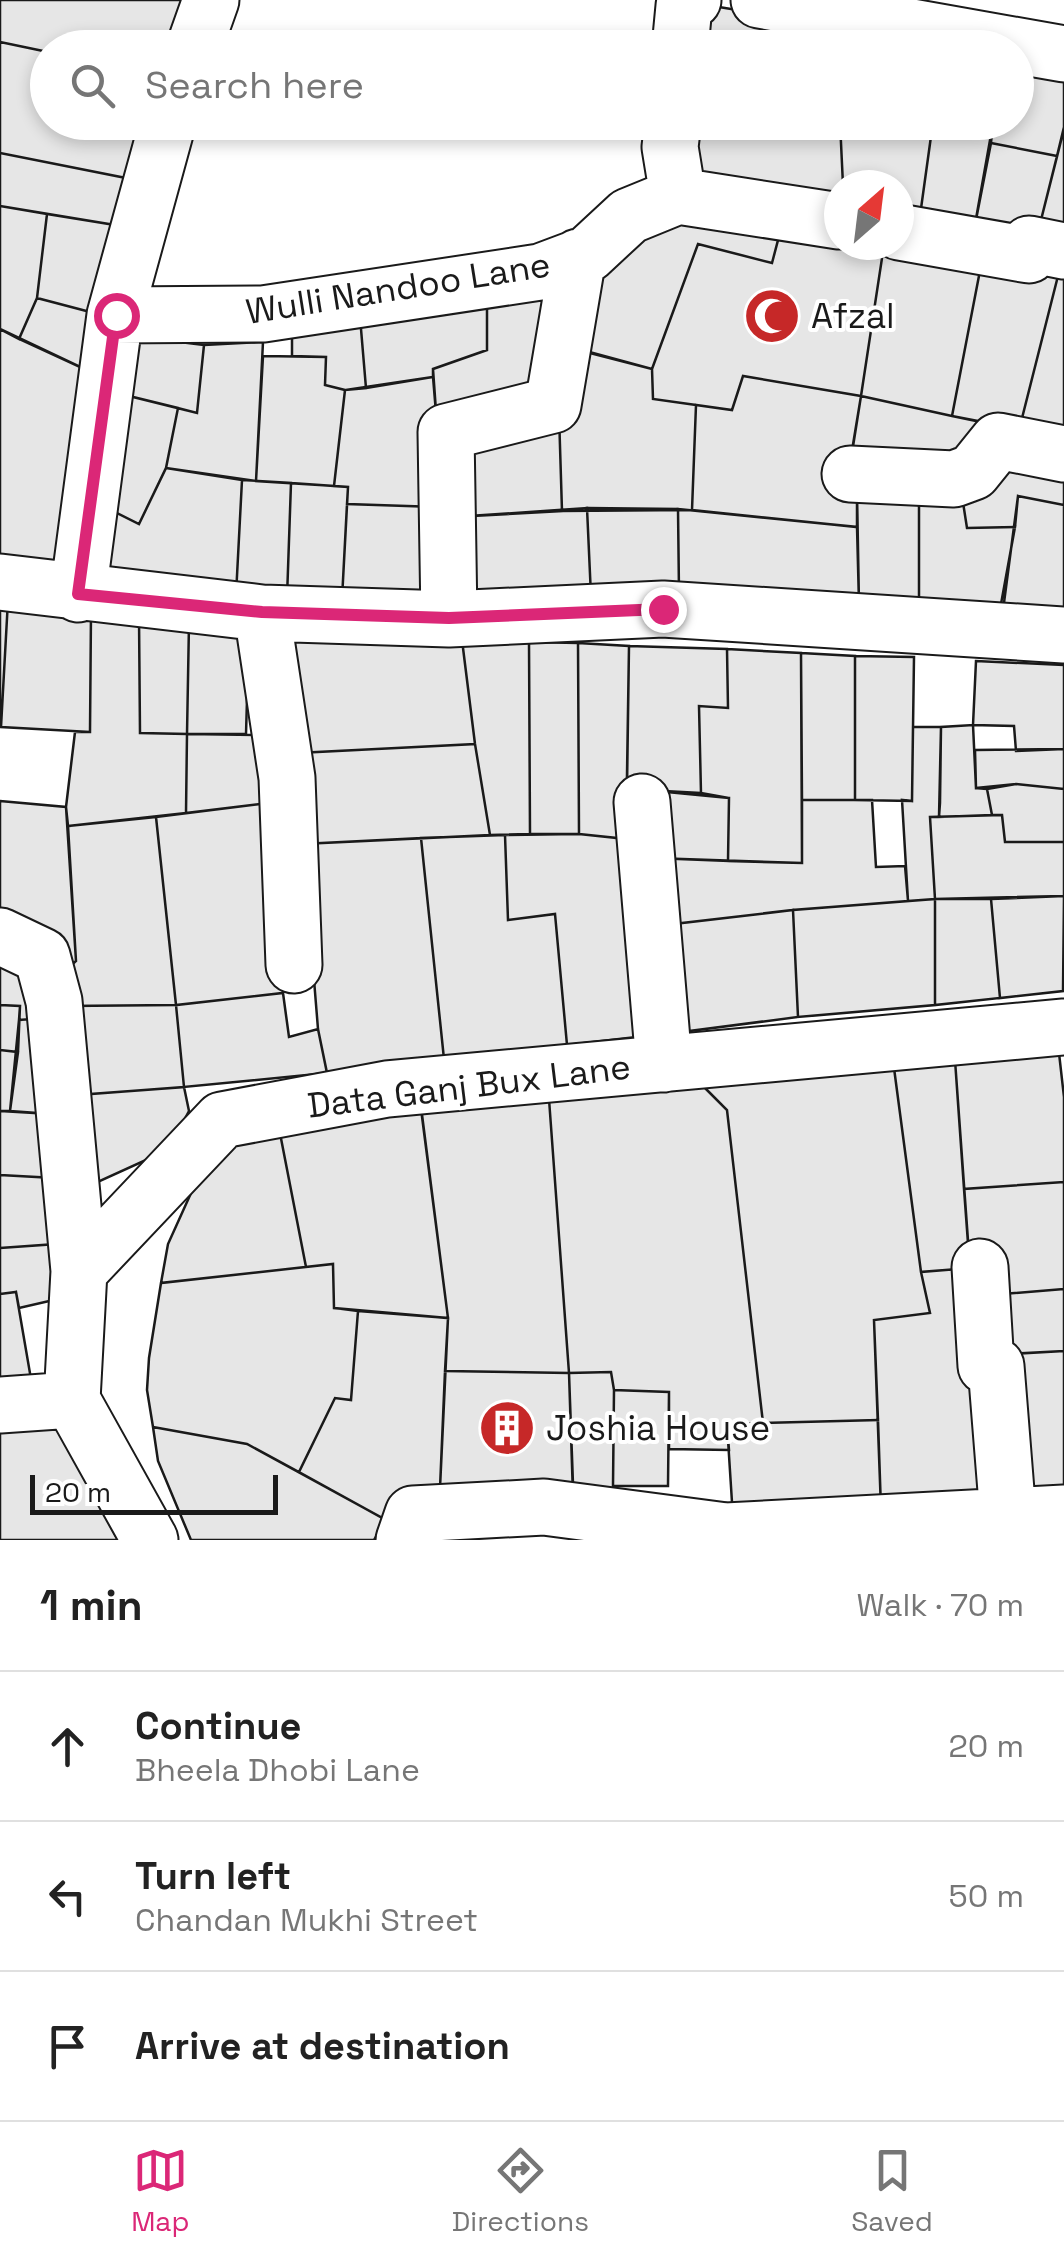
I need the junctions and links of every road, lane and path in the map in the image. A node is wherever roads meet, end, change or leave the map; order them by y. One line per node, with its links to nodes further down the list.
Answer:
1 (210, 0): 3 (street)
2 (759, 0): 4 (street)
3 (200, 30)
4 (928, 30)
5 (1034, 49): 6 (street)
6 (1064, 54)
7 (163, 140): 14 (street)
8 (671, 140): 9 (street)
9 (678, 196): 10 (street); 13 (street, Wulli Nandoo Lane)
10 (824, 219)
11 (914, 235): 12 (street)
12 (1064, 251)
13 (578, 258): 14 (street, Wulli Nandoo Lane); 20 (street)
14 (116, 315): 18 (street)
15 (1064, 454): 16 (street)
16 (850, 474)
17 (0, 582): 18 (street)
18 (78, 594): 19 (street)
19 (262, 612): 20 (street); 24 (street)
20 (449, 618): 21 (street)
21 (1064, 635)
22 (642, 802): 26 (street)
23 (0, 936): 28 (street)
24 (294, 965)
25 (1064, 1028): 26 (street, Data Ganj Bux Lane)
26 (664, 1064): 28 (street, Data Ganj Bux Lane)
27 (980, 1266): 32 (street)
28 (78, 1271): 29 (street)
29 (72, 1400): 30 (street); 33 (street)
30 (0, 1404)
31 (1064, 1513): 32 (street)
32 (1008, 1516): 34 (street)
33 (150, 1540)
34 (404, 1540)

